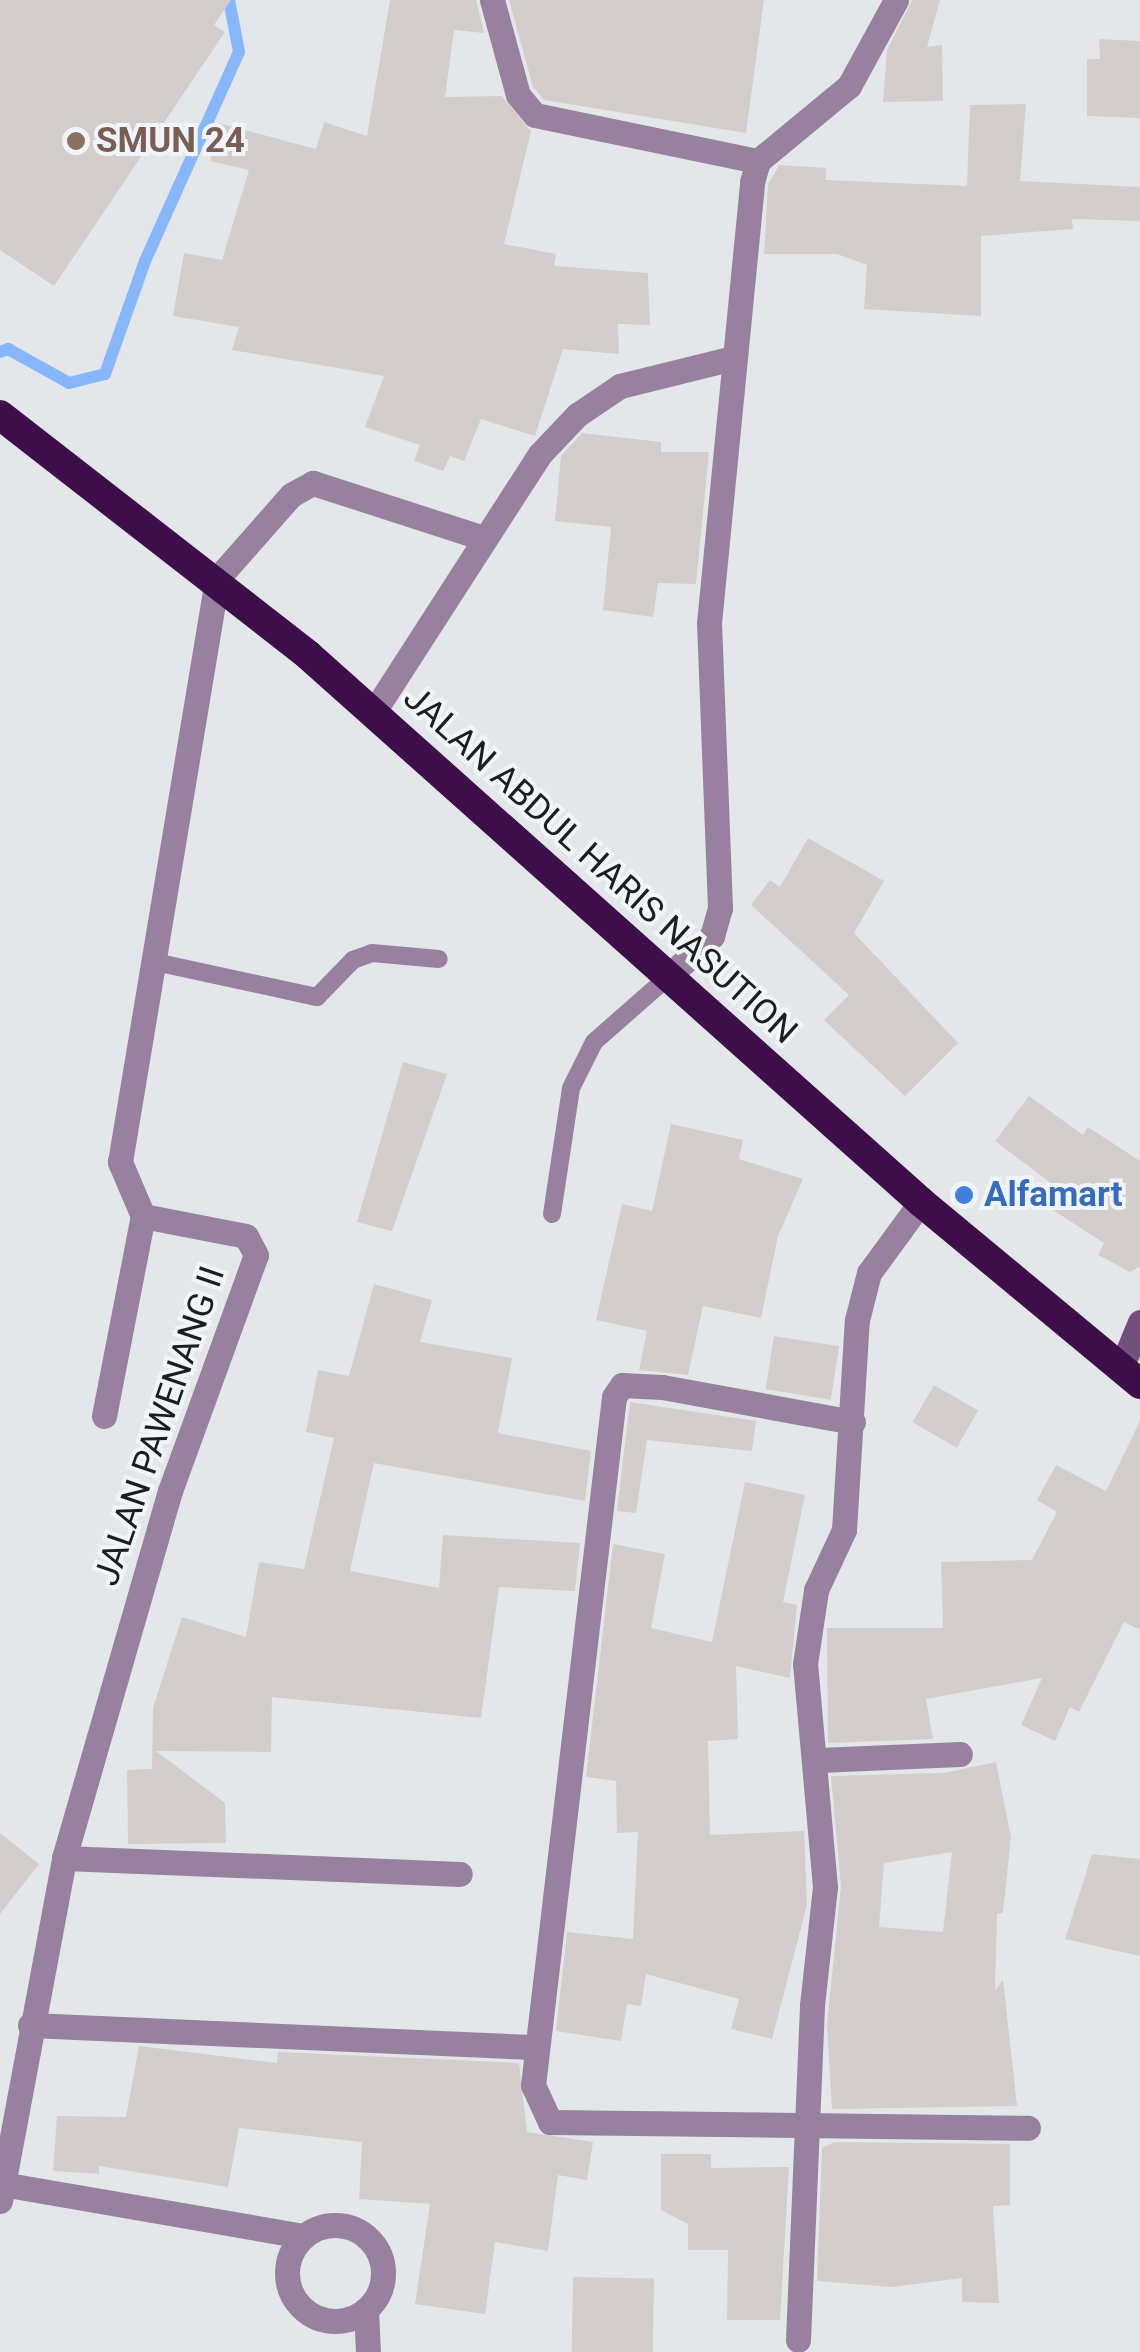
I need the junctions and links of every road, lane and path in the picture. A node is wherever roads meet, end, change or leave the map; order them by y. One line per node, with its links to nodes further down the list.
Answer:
1 (492, 0): 3 (street)
2 (896, 0): 3 (street)
3 (758, 161): 4 (street)
4 (734, 358): 6 (street); 11 (street)
5 (0, 415): 7 (highway, JALAN ABDUL HARIS NASUTION)
6 (482, 538): 7 (street); 8 (street)
7 (217, 579): 8 (highway, JALAN ABDUL HARIS NASUTION); 10 (street)
8 (373, 712): 11 (highway, JALAN ABDUL HARIS NASUTION)
9 (439, 959): 10 (lane)
10 (155, 962): 14 (street)
11 (669, 976): 12 (highway, JALAN ABDUL HARIS NASUTION); 13 (lane)
12 (922, 1202): 16 (highway, JALAN ABDUL HARIS NASUTION); 18 (street)
13 (552, 1214)
14 (144, 1216): 17 (street); 21 (street, JALAN PAWENANG II)
15 (1140, 1322): 16 (street)
16 (1130, 1377)
17 (104, 1416)
18 (853, 1422): 20 (street); 24 (street)
19 (960, 1754): 20 (street)
20 (818, 1760): 25 (street)
21 (64, 1858): 22 (street); 23 (street, JALAN PAWENANG II)
22 (460, 1874)
23 (30, 2026): 24 (street); 27 (street, JALAN PAWENANG II)
24 (532, 2048): 25 (street)
25 (806, 2127): 26 (street); 30 (street)
26 (1028, 2128)
27 (1, 2192): 28 (street)
28 (304, 2236): 29 (street); 29 (street)
29 (366, 2310): 31 (street)
30 (798, 2340)
31 (368, 2352)

